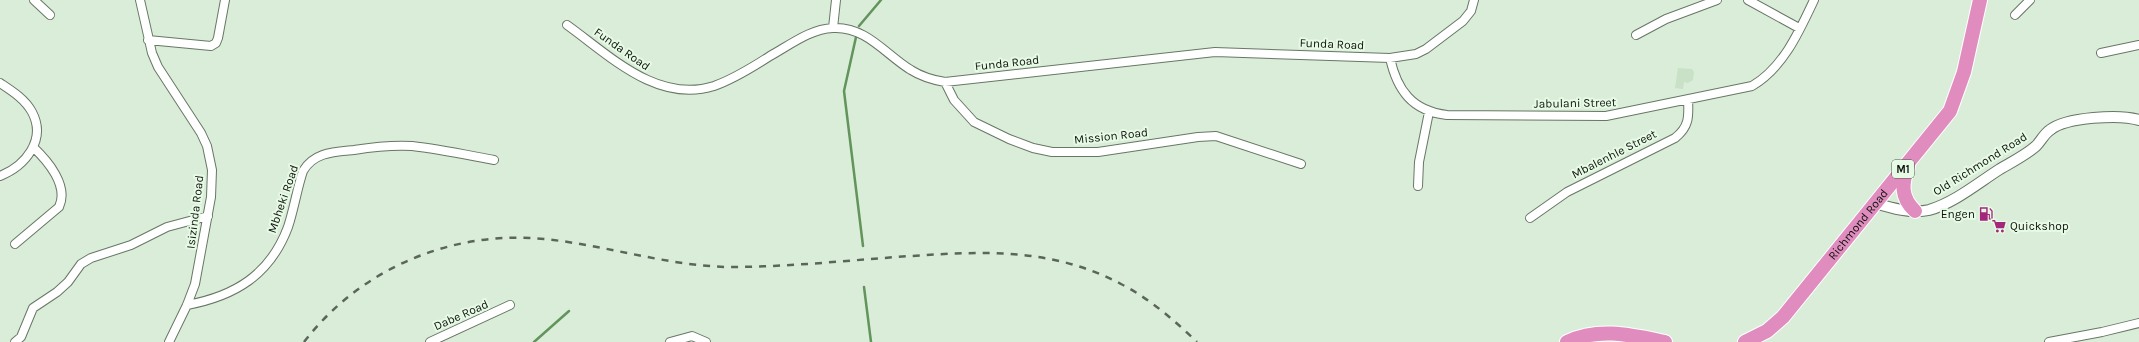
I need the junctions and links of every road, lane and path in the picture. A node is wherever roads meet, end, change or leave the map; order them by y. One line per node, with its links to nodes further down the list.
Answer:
1 (34, 0): 11 (street)
2 (140, 0): 17 (street, Isizinda Road)
3 (225, 0): 17 (street)
4 (836, 0): 14 (street)
5 (1474, 0): 20 (street, Funda Road)
6 (1717, 0): 16 (street)
7 (1748, 0): 15 (street)
8 (1814, 0): 15 (street, Jabulani Street)
9 (1980, 0): 28 (highway, Richmond Road / M1)
10 (2030, 0): 12 (street)
11 (50, 14)
12 (2015, 15)
13 (567, 25): 14 (street, Funda Road)
14 (833, 28): 21 (street, Funda Road)
15 (1799, 28): 23 (street, Jabulani Street)
16 (1636, 35)
17 (148, 40): 34 (street, Isizinda Road)
18 (2139, 45): 19 (street)
19 (2101, 53)
20 (1390, 58): 21 (street, Funda Road); 24 (street, Jabulani Street)
21 (945, 82): 29 (street, Mission Road)
22 (0, 83): 26 (street)
23 (1688, 100): 24 (street, Jabulani Street); 35 (street, Mbalenhle Street)
24 (1429, 112): 31 (street)
25 (2139, 120): 33 (street, Old Richmond Road)
26 (33, 147): 30 (street); 36 (street)
27 (494, 160): 38 (street, Mbheki Road)
28 (1909, 161): 32 (highway, Richmond Road / M1); 33 (highway)
29 (1301, 164)
30 (0, 176)
31 (1418, 186)
32 (1875, 203): 33 (street, Old Richmond Road); 47 (highway, Richmond Road / M1)
33 (1915, 211)
34 (208, 216): 38 (street, Isizinda Road); 40 (street)
35 (1530, 218)
36 (15, 244)
37 (510, 305): 42 (street, Dabe Road)
38 (187, 306): 41 (street, Isizinda Road)
39 (2139, 323): 48 (street)
40 (15, 342)
41 (169, 342)
42 (430, 342)
43 (670, 342): 44 (street)
44 (706, 342)
45 (1567, 342): 46 (highway)
46 (1665, 342)
47 (1745, 342)
48 (2049, 342)

